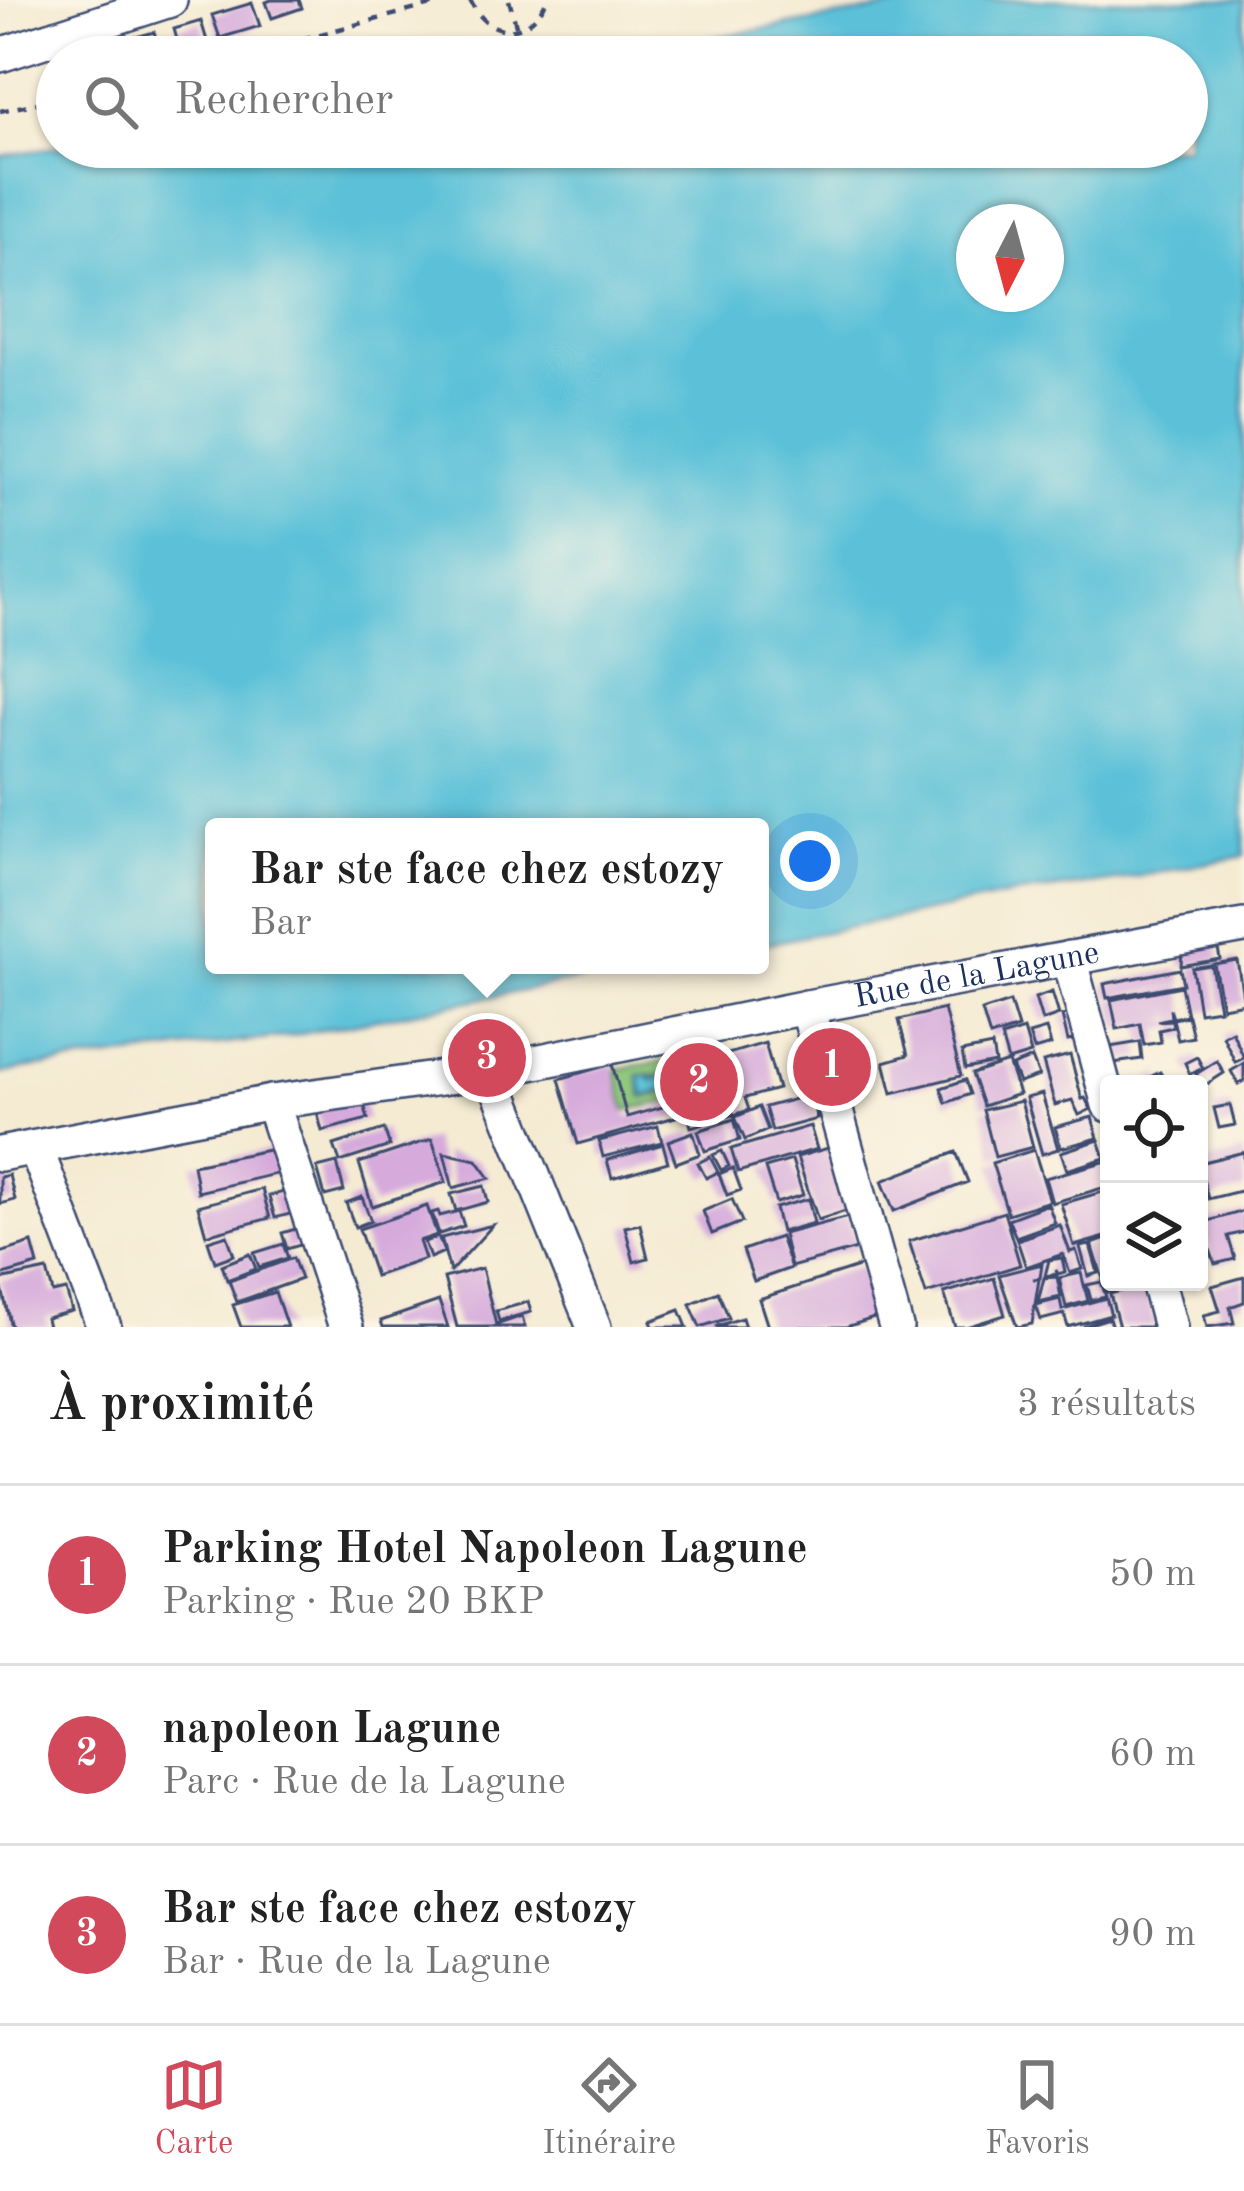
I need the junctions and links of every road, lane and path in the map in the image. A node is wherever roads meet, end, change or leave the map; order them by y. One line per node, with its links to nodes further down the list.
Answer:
1 (170, 0): 7 (street)
2 (452, 0): 8 (path)
3 (470, 0): 6 (path)
4 (509, 0): 6 (path)
5 (547, 0): 6 (path)
6 (517, 29)
7 (61, 36)
8 (313, 36)
9 (36, 44): 10 (street)
10 (0, 56)
11 (36, 103): 12 (path)
12 (0, 111)
13 (1244, 926): 14 (street, Rue de la Lagune)
14 (1069, 958): 15 (street, Rue de la Lagune); 17 (street)
15 (807, 1007): 16 (street, Rue de la Lagune); 25 (street)
16 (491, 1070): 18 (street, Rue de la Lagune); 24 (street)
17 (1101, 1075)
18 (272, 1102): 19 (street, Rue de la Lagune); 23 (street)
19 (36, 1149): 20 (street, Rue de la Lagune); 22 (street)
20 (0, 1154)
21 (1160, 1291): 26 (street)
22 (104, 1327)
23 (346, 1327)
24 (594, 1327)
25 (896, 1327)
26 (1170, 1327)

